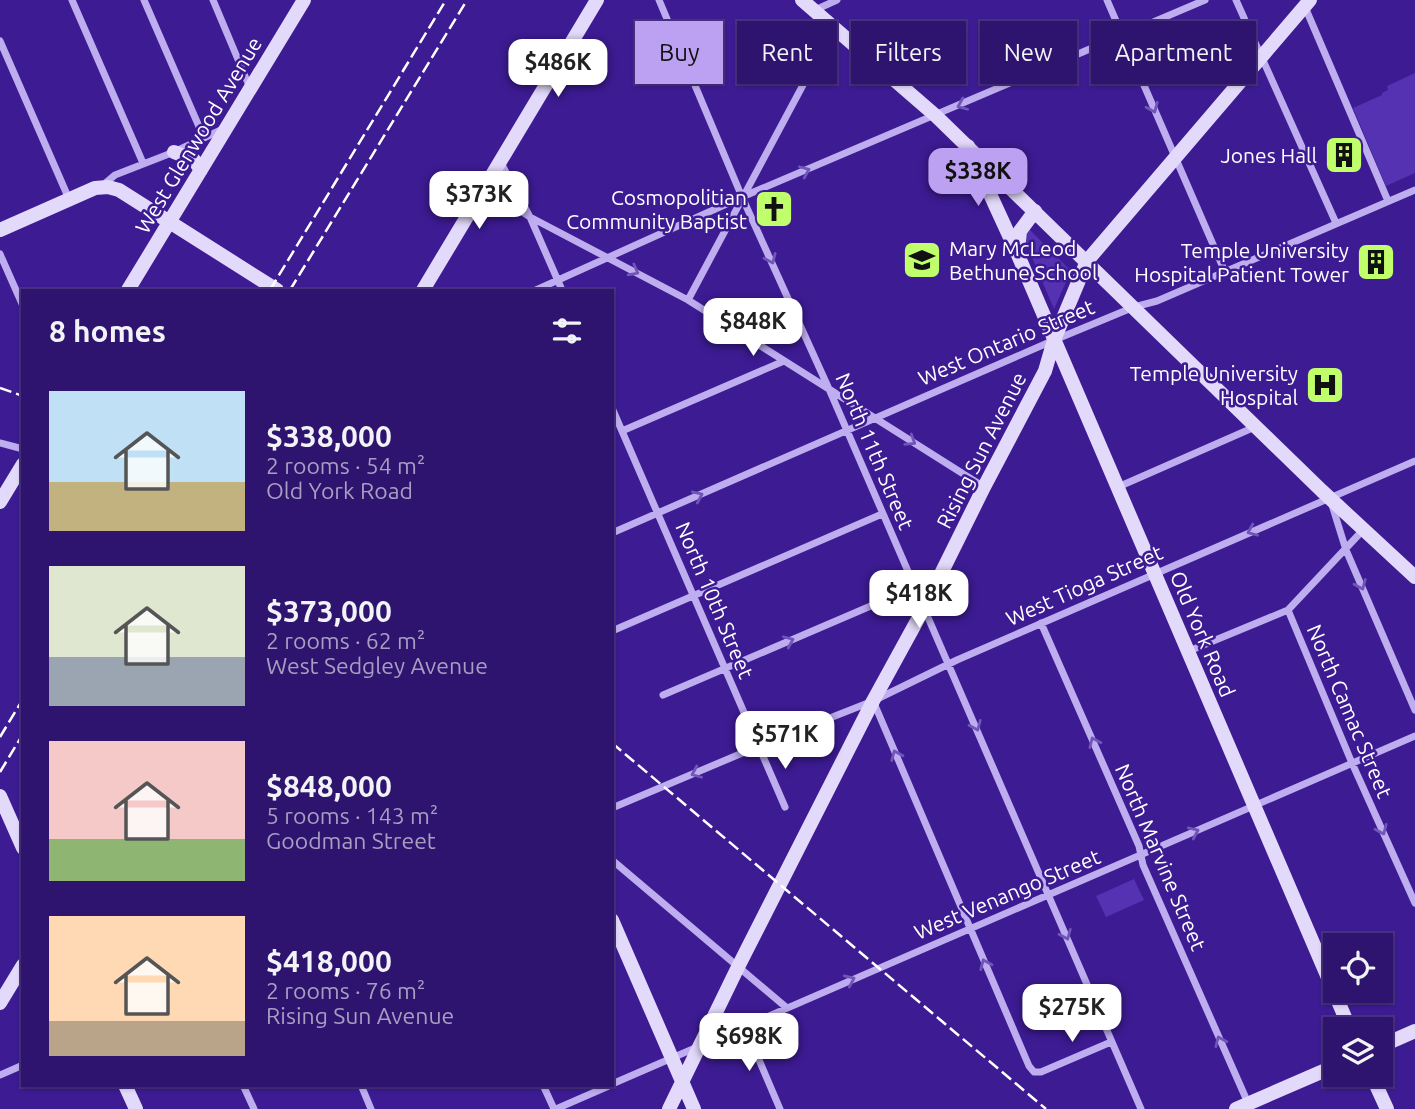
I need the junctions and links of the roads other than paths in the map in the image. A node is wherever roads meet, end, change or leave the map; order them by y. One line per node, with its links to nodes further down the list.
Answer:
1 (72, 0): 31 (street)
2 (144, 0): 26 (street)
3 (213, 0): 23 (street)
4 (597, 0): 30 (street)
5 (659, 0): 36 (street, North 11th Street)
6 (802, 0): 13 (street)
7 (837, 0): 13 (street)
8 (1107, 0): 15 (street)
9 (1205, 0): 16 (street)
10 (1236, 0): 20 (street)
11 (299, 3): 23 (street, West Glenwood Avenue)
12 (1307, 3): 20 (street, Rising Sun Avenue); 38 (street)
13 (814, 10): 14 (street)
14 (827, 21)
15 (1116, 21)
16 (1157, 21)
17 (837, 30): 24 (street)
18 (0, 41): 37 (street)
19 (1091, 49): 24 (street, one-way to 24)
20 (1262, 55): 29 (street, Rising Sun Avenue); 41 (street)
21 (803, 84): 36 (street)
22 (1143, 84): 29 (street, one-way to 29)
23 (251, 89): 25 (street, West Glenwood Avenue)
24 (936, 116): 27 (street); 36 (street, one-way to 24)
25 (227, 127): 26 (street); 32 (street, West Glenwood Avenue)
26 (204, 138): 28 (street)
27 (968, 146): 39 (street); 45 (street, Old York Road)
28 (174, 152): 31 (street); 32 (street)
29 (1175, 158): 47 (street, Rising Sun Avenue); 48 (street)
30 (500, 162): 34 (street); 40 (street)
31 (143, 163): 33 (street)
32 (201, 170): 42 (street, West Glenwood Avenue)
33 (102, 187): 37 (street); 42 (street)
34 (485, 187): 40 (street); 52 (street)
35 (1415, 190): 38 (street, West Ontario Street)
36 (743, 197): 46 (street); 55 (street); 60 (street, North 11th Street, one-way to 60)
37 (69, 199): 43 (street)
38 (1388, 201): 41 (street, West Ontario Street)
39 (1035, 211): 45 (street); 47 (street)
40 (530, 217): 46 (street); 49 (street)
41 (1336, 223): 48 (street, West Ontario Street)
42 (170, 224): 50 (street, West Glenwood Avenue); 51 (street)
43 (0, 230)
44 (0, 254): 56 (street)
45 (1018, 255): 58 (street, Old York Road)
46 (610, 259): 49 (street); 55 (street, one-way to 55)
47 (1087, 261): 57 (street); 58 (street, Rising Sun Avenue)
48 (1225, 272): 57 (street, West Ontario Street)
49 (558, 281): 53 (street); 54 (street)
50 (129, 289)
51 (275, 289)
52 (424, 289)
53 (538, 289)
54 (562, 289)
55 (688, 300): 59 (street)
56 (21, 301)
57 (1134, 307): 58 (street, West Ontario Street); 63 (street)
58 (1054, 340): 62 (street, West Ontario Street); 70 (street, Rising Sun Avenue); 71 (street, Old York Road)
59 (784, 361): 60 (street); 64 (street)
60 (829, 389): 62 (street); 65 (street, North 11th Street)
61 (614, 413): 64 (street, North 10th Street)
62 (874, 418): 65 (street, West Ontario Street); 70 (street, one-way to 70)
63 (1257, 426): 71 (street); 72 (street)
64 (622, 431): 74 (street, North 10th Street)
65 (847, 431): 74 (street, West Ontario Street, one-way to 65); 75 (street, North 11th Street)
66 (0, 443): 67 (street)
67 (21, 448)
68 (1415, 460): 72 (street, West Tioga Street)
69 (21, 467): 73 (street)
70 (984, 487): 83 (street, Rising Sun Avenue)
71 (1118, 487): 79 (street, Old York Road)
72 (1330, 498): 76 (street); 78 (street); 79 (street, West Tioga Street, one-way to 79)
73 (0, 502)
74 (658, 513): 77 (street, West Ontario Street); 82 (street, North 10th Street)
75 (882, 514): 81 (street, North 11th Street); 82 (street)
76 (1364, 529): 78 (street); 80 (street)
77 (614, 532)
78 (1346, 550): 84 (street); 92 (street, one-way to 92)
79 (1154, 573): 85 (street, West Tioga Street); 87 (street, Old York Road)
80 (1415, 577)
81 (915, 587): 83 (street, North 11th Street); 89 (street, one-way to 81)
82 (695, 595): 86 (street); 89 (street, North 10th Street)
83 (924, 608): 88 (street, North 11th Street); 91 (street, Rising Sun Avenue)
84 (1288, 610): 87 (street); 95 (street, North Camac Street)
85 (1041, 623): 88 (street, West Tioga Street); 101 (street, North Marvine Street, one-way to 85)
86 (614, 630)
87 (1188, 652): 97 (street, Old York Road)
88 (948, 664): 91 (street, West Tioga Street); 103 (street, North 11th Street, one-way to 103)
89 (726, 668): 90 (street); 94 (street, North 10th Street)
90 (663, 695)
91 (873, 701): 94 (street, West Tioga Street); 106 (street, one-way to 91); 107 (street, Rising Sun Avenue)
92 (1415, 710)
93 (1415, 736): 95 (street, West Venango Street)
94 (759, 746): 98 (street, West Tioga Street, one-way to 98); 99 (street, North 10th Street)
95 (1352, 763): 97 (street, West Venango Street); 104 (street, North Camac Street, one-way to 104)
96 (0, 796): 100 (street)
97 (1254, 806): 101 (street, West Venango Street, one-way to 97); 111 (street, Old York Road)
98 (614, 807)
99 (785, 807)
100 (21, 843)
101 (1141, 856): 103 (street, West Venango Street); 129 (street, North Marvine Street, one-way to 101)
102 (614, 862): 107 (street)
103 (1048, 895): 106 (street, West Venango Street); 115 (street, North 11th Street, one-way to 115)
104 (1415, 903)
105 (614, 925): 117 (street)
106 (971, 930): 110 (street, West Venango Street, one-way to 106); 115 (street, one-way to 106)
107 (737, 967): 110 (street); 116 (street, Rising Sun Avenue)
108 (21, 968): 109 (street)
109 (0, 1003)
110 (787, 1008): 112 (street, West Venango Street)
111 (1345, 1017)
112 (745, 1027): 116 (street, West Venango Street); 136 (street)
113 (1415, 1031): 114 (street)
114 (1393, 1041)
115 (1111, 1042): 137 (street, North 11th Street)
116 (699, 1046): 117 (street, West Venango Street); 121 (street, Rising Sun Avenue)
117 (671, 1059): 121 (street); 122 (street, West Venango Street)
118 (21, 1066): 120 (street)
119 (1323, 1071): 129 (street)
120 (0, 1075)
121 (682, 1083): 134 (street, Rising Sun Avenue); 135 (street)
122 (614, 1084)
123 (126, 1087): 130 (street)
124 (244, 1087): 131 (street)
125 (362, 1087): 132 (street)
126 (544, 1087): 133 (street)
127 (607, 1087): 133 (street, West Venango Street)
128 (1377, 1087): 138 (street)
129 (1242, 1106)
130 (136, 1109)
131 (254, 1109)
132 (371, 1109)
133 (555, 1109)
134 (669, 1109)
135 (694, 1109)
136 (780, 1109)
137 (1141, 1109)
138 (1387, 1109)

